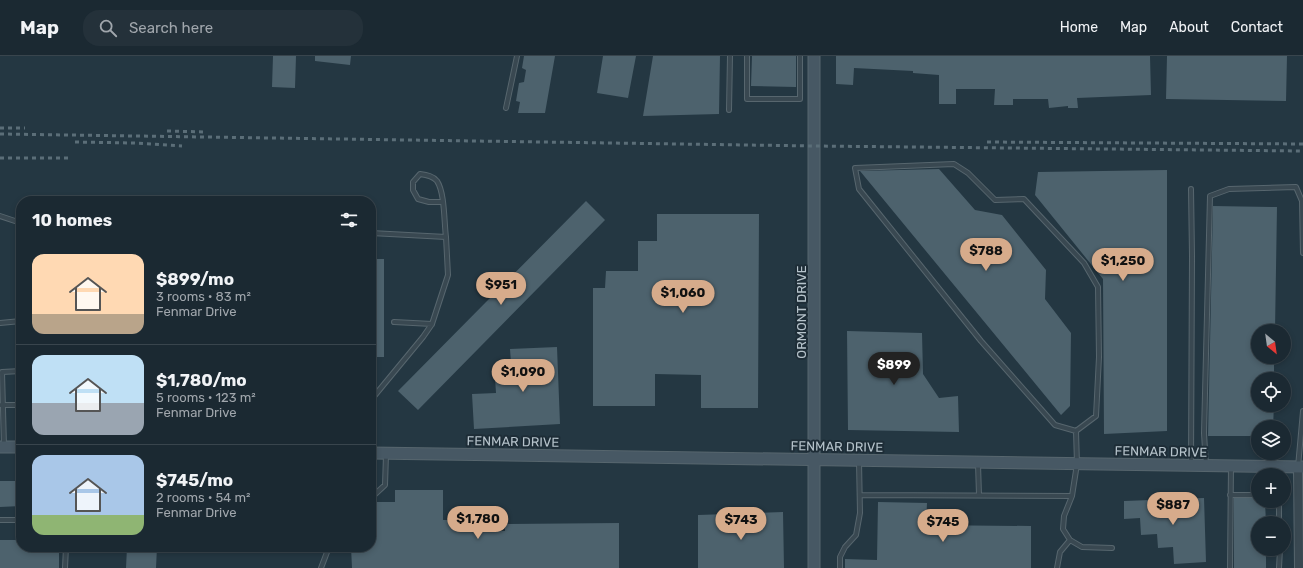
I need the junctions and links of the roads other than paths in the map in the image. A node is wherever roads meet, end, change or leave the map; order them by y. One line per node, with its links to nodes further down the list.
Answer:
1 (517, 56): 6 (lane)
2 (730, 56): 7 (lane)
3 (748, 56): 4 (lane)
4 (800, 56)
5 (814, 56): 29 (street, ORMONT DRIVE)
6 (506, 108)
7 (729, 110)
8 (1191, 189): 33 (lane)
9 (442, 202): 9 (lane); 13 (lane)
10 (0, 216): 11 (lane)
11 (16, 221)
12 (376, 233): 13 (lane)
13 (446, 238): 18 (lane)
14 (1303, 253): 34 (lane)
15 (16, 321): 17 (lane)
16 (394, 322): 18 (lane)
17 (0, 323)
18 (432, 324): 20 (lane)
19 (16, 371): 21 (lane)
20 (376, 394)
21 (1, 405): 22 (lane); 25 (lane)
22 (16, 405)
23 (1303, 411): 36 (lane)
24 (1076, 431): 24 (lane); 32 (lane)
25 (2, 447): 26 (street)
26 (16, 447)
27 (376, 453): 28 (street, FENMAR DRIVE)
28 (386, 453): 29 (street, FENMAR DRIVE); 37 (lane)
29 (815, 460): 30 (street, FENMAR DRIVE); 52 (street, ORMONT DRIVE)
30 (859, 461): 31 (street, FENMAR DRIVE); 38 (lane)
31 (978, 463): 32 (street, FENMAR DRIVE); 41 (lane)
32 (1077, 464): 33 (street, FENMAR DRIVE); 42 (lane)
33 (1191, 466): 34 (street, FENMAR DRIVE)
34 (1206, 466): 35 (street, FENMAR DRIVE)
35 (1231, 466): 36 (street, FENMAR DRIVE); 39 (lane)
36 (1301, 467): 57 (street)
37 (376, 493)
38 (860, 495): 41 (lane); 53 (lane)
39 (1230, 495): 40 (lane); 55 (lane)
40 (1251, 495)
41 (979, 496): 42 (lane)
42 (1072, 496): 45 (lane)
43 (0, 520): 44 (lane)
44 (16, 520)
45 (1070, 540): 46 (lane); 54 (lane)
46 (1112, 548)
47 (66, 552): 50 (lane)
48 (328, 552): 51 (lane)
49 (1280, 556): 56 (lane)
50 (66, 568)
51 (321, 568)
52 (814, 568)
53 (840, 568)
54 (1058, 568)
55 (1230, 568)
56 (1279, 568)
57 (1298, 568)

